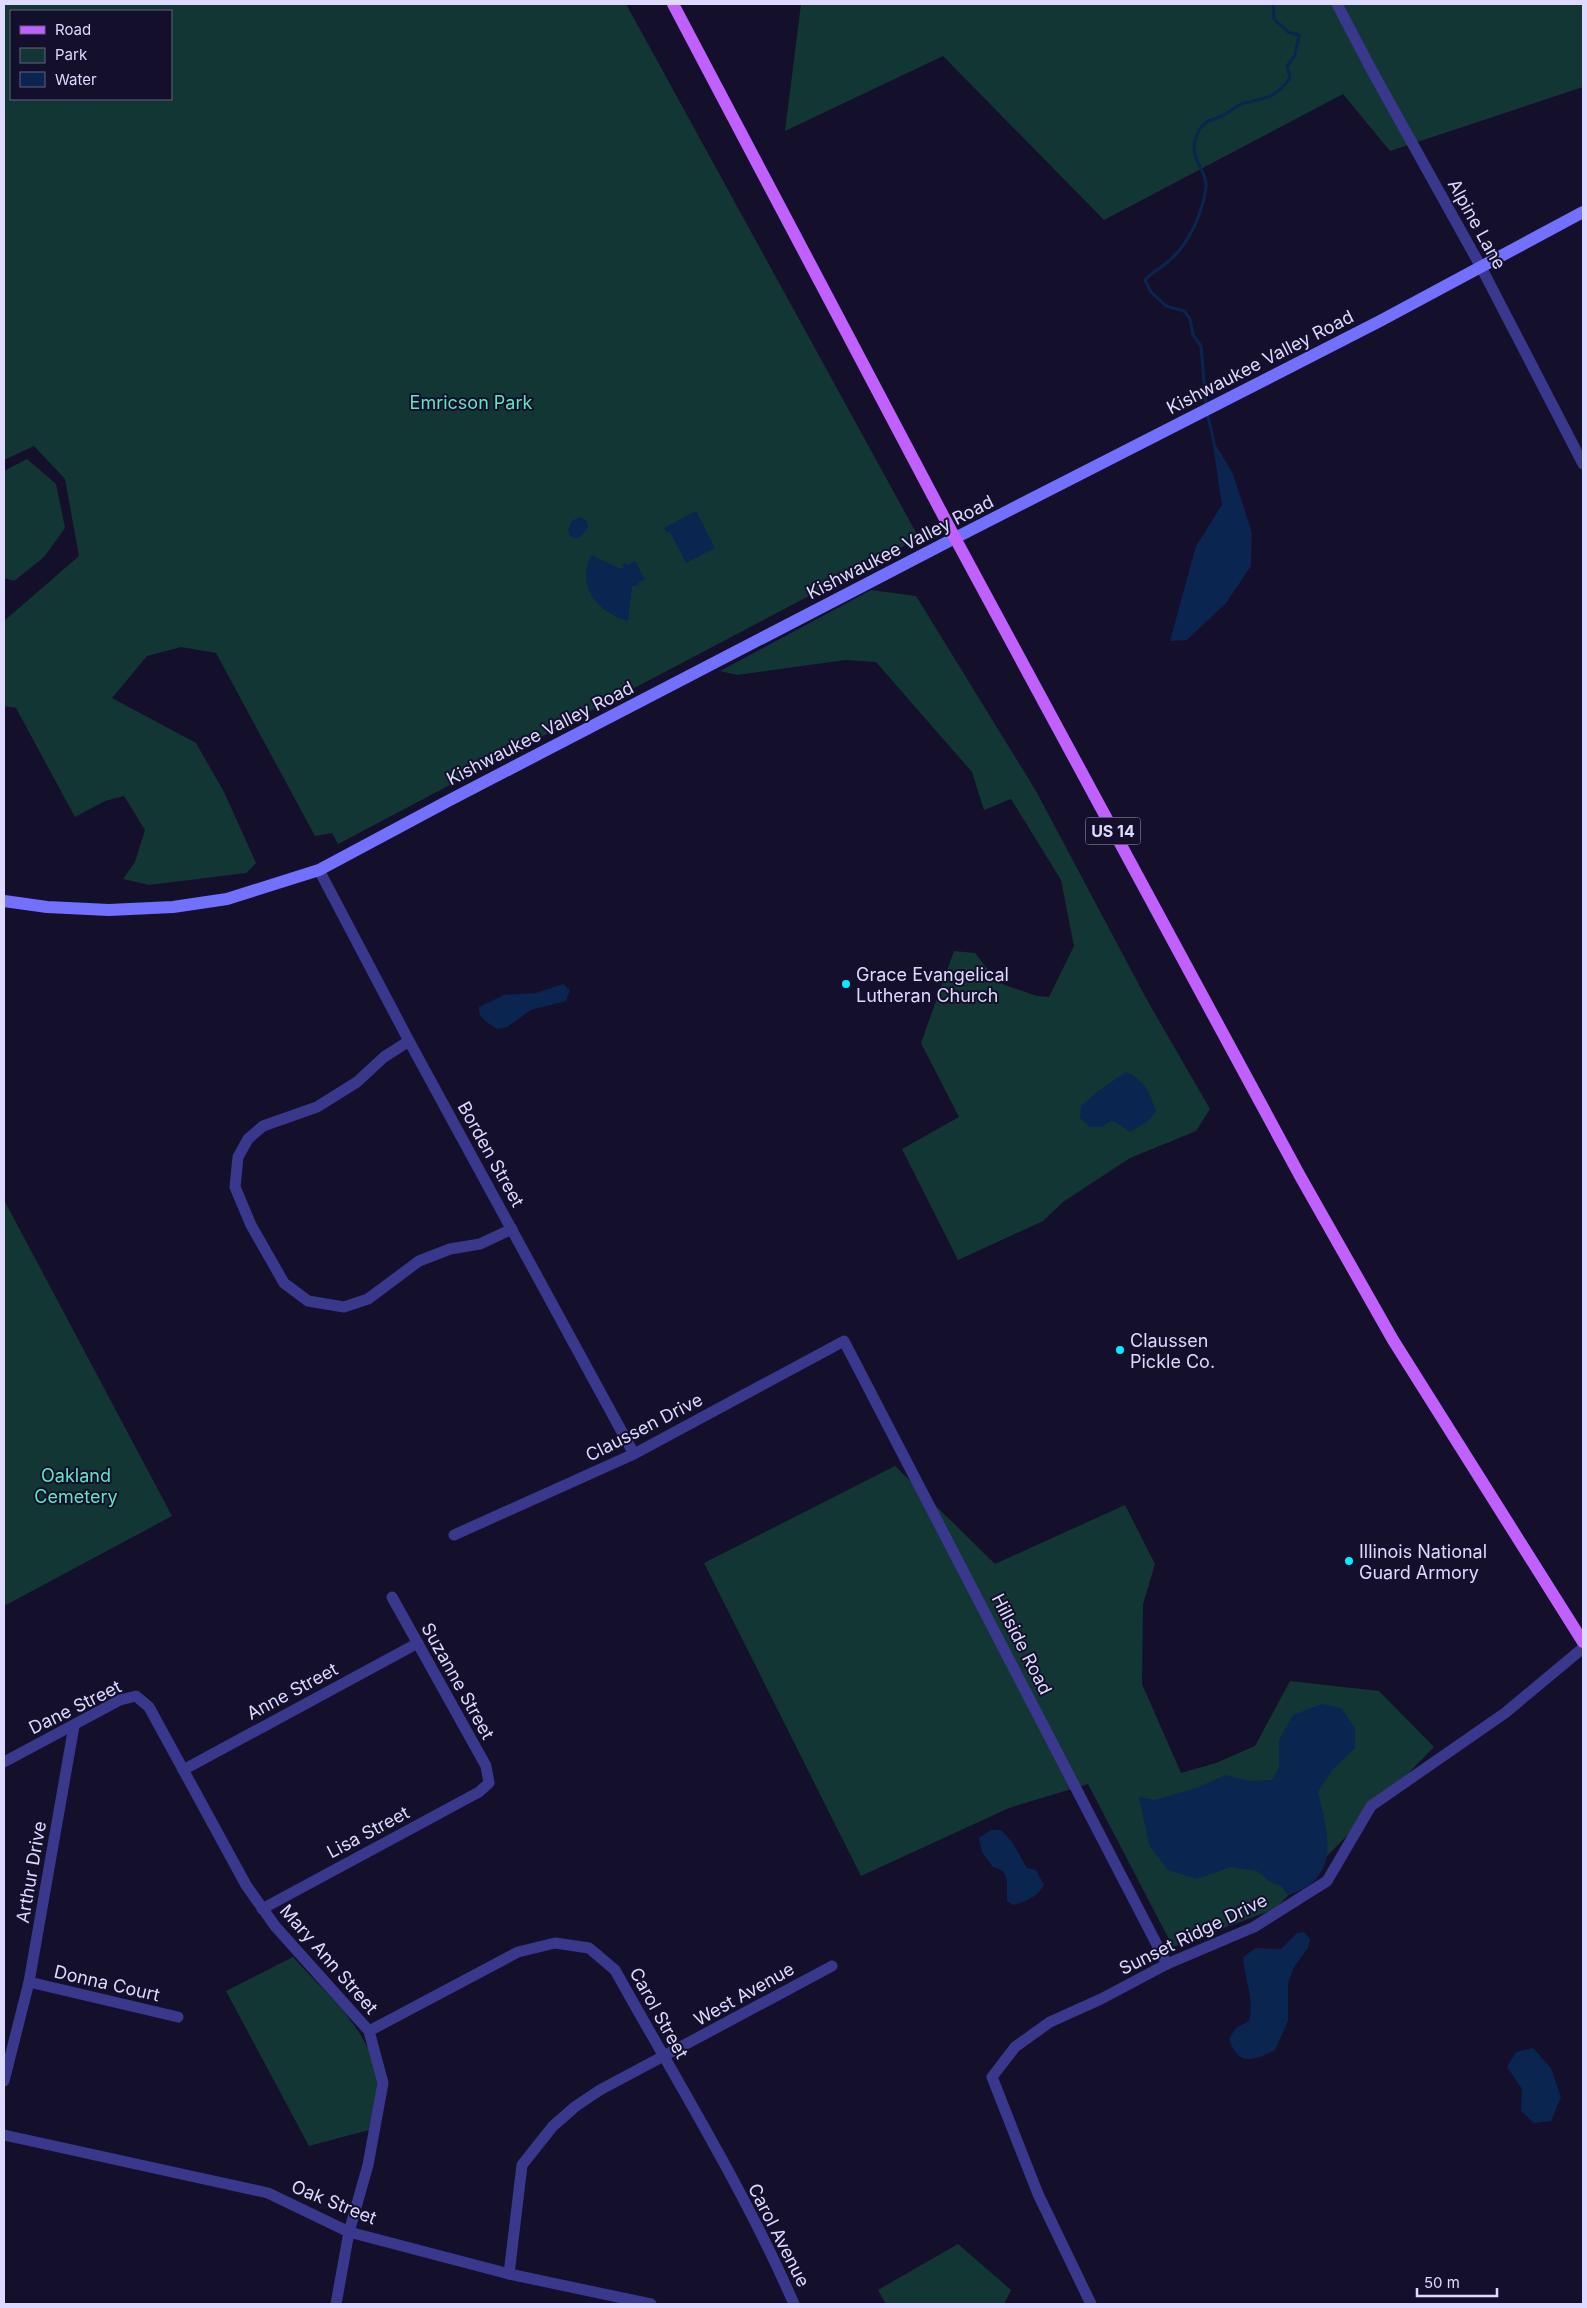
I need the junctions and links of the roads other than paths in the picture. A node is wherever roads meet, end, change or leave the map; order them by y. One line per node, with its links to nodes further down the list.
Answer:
1 (673, 4): 6 (main road, US 14)
2 (1337, 4): 4 (street, Alpine Lane)
3 (1583, 212): 4 (street, Kishwaukee Valley Road)
4 (1481, 267): 5 (street, Alpine Lane); 6 (street, Kishwaukee Valley Road)
5 (1583, 464)
6 (955, 538): 7 (street, Kishwaukee Valley Road); 15 (main road, US 14)
7 (319, 870): 8 (street, Kishwaukee Valley Road); 9 (street, Borden Street)
8 (4, 901)
9 (409, 1041): 10 (street, Borden Street); 10 (street)
10 (512, 1229): 12 (street, Borden Street)
11 (844, 1341): 12 (street, Claussen Drive); 24 (street, Hillside Road)
12 (634, 1454): 13 (street, Claussen Drive)
13 (454, 1535)
14 (392, 1597): 16 (street, Suzanne Street)
15 (1583, 1642)
16 (418, 1643): 21 (street, Anne Street); 22 (street, Suzanne Street)
17 (1583, 1648): 24 (street, Sunset Ridge Drive)
18 (136, 1696): 19 (street, Dane Street); 21 (street, Mary Ann Street)
19 (74, 1726): 20 (street, Dane Street); 26 (street, Arthur Drive)
20 (4, 1762)
21 (183, 1770): 23 (street, Mary Ann Street)
22 (488, 1783): 23 (street, Lisa Street)
23 (262, 1909): 28 (street, Mary Ann Street)
24 (1167, 1964): 38 (street, Sunset Ridge Drive)
25 (832, 1966): 29 (street, West Avenue)
26 (29, 1982): 27 (street, Donna Court); 30 (street, Arthur Drive)
27 (178, 2017)
28 (368, 2030): 29 (street, Carol Street); 33 (street, Mary Ann Street)
29 (664, 2058): 32 (street, Carol Street); 34 (street, West Avenue)
30 (4, 2081)
31 (4, 2135): 33 (street, Oak Street)
32 (733, 2181): 37 (street, Carol Avenue)
33 (350, 2232): 34 (street, Oak Street); 35 (street, Mary Ann Street)
34 (509, 2274): 36 (street, Oak Street)
35 (336, 2304)
36 (651, 2304)
37 (794, 2304)
38 (1091, 2304)

